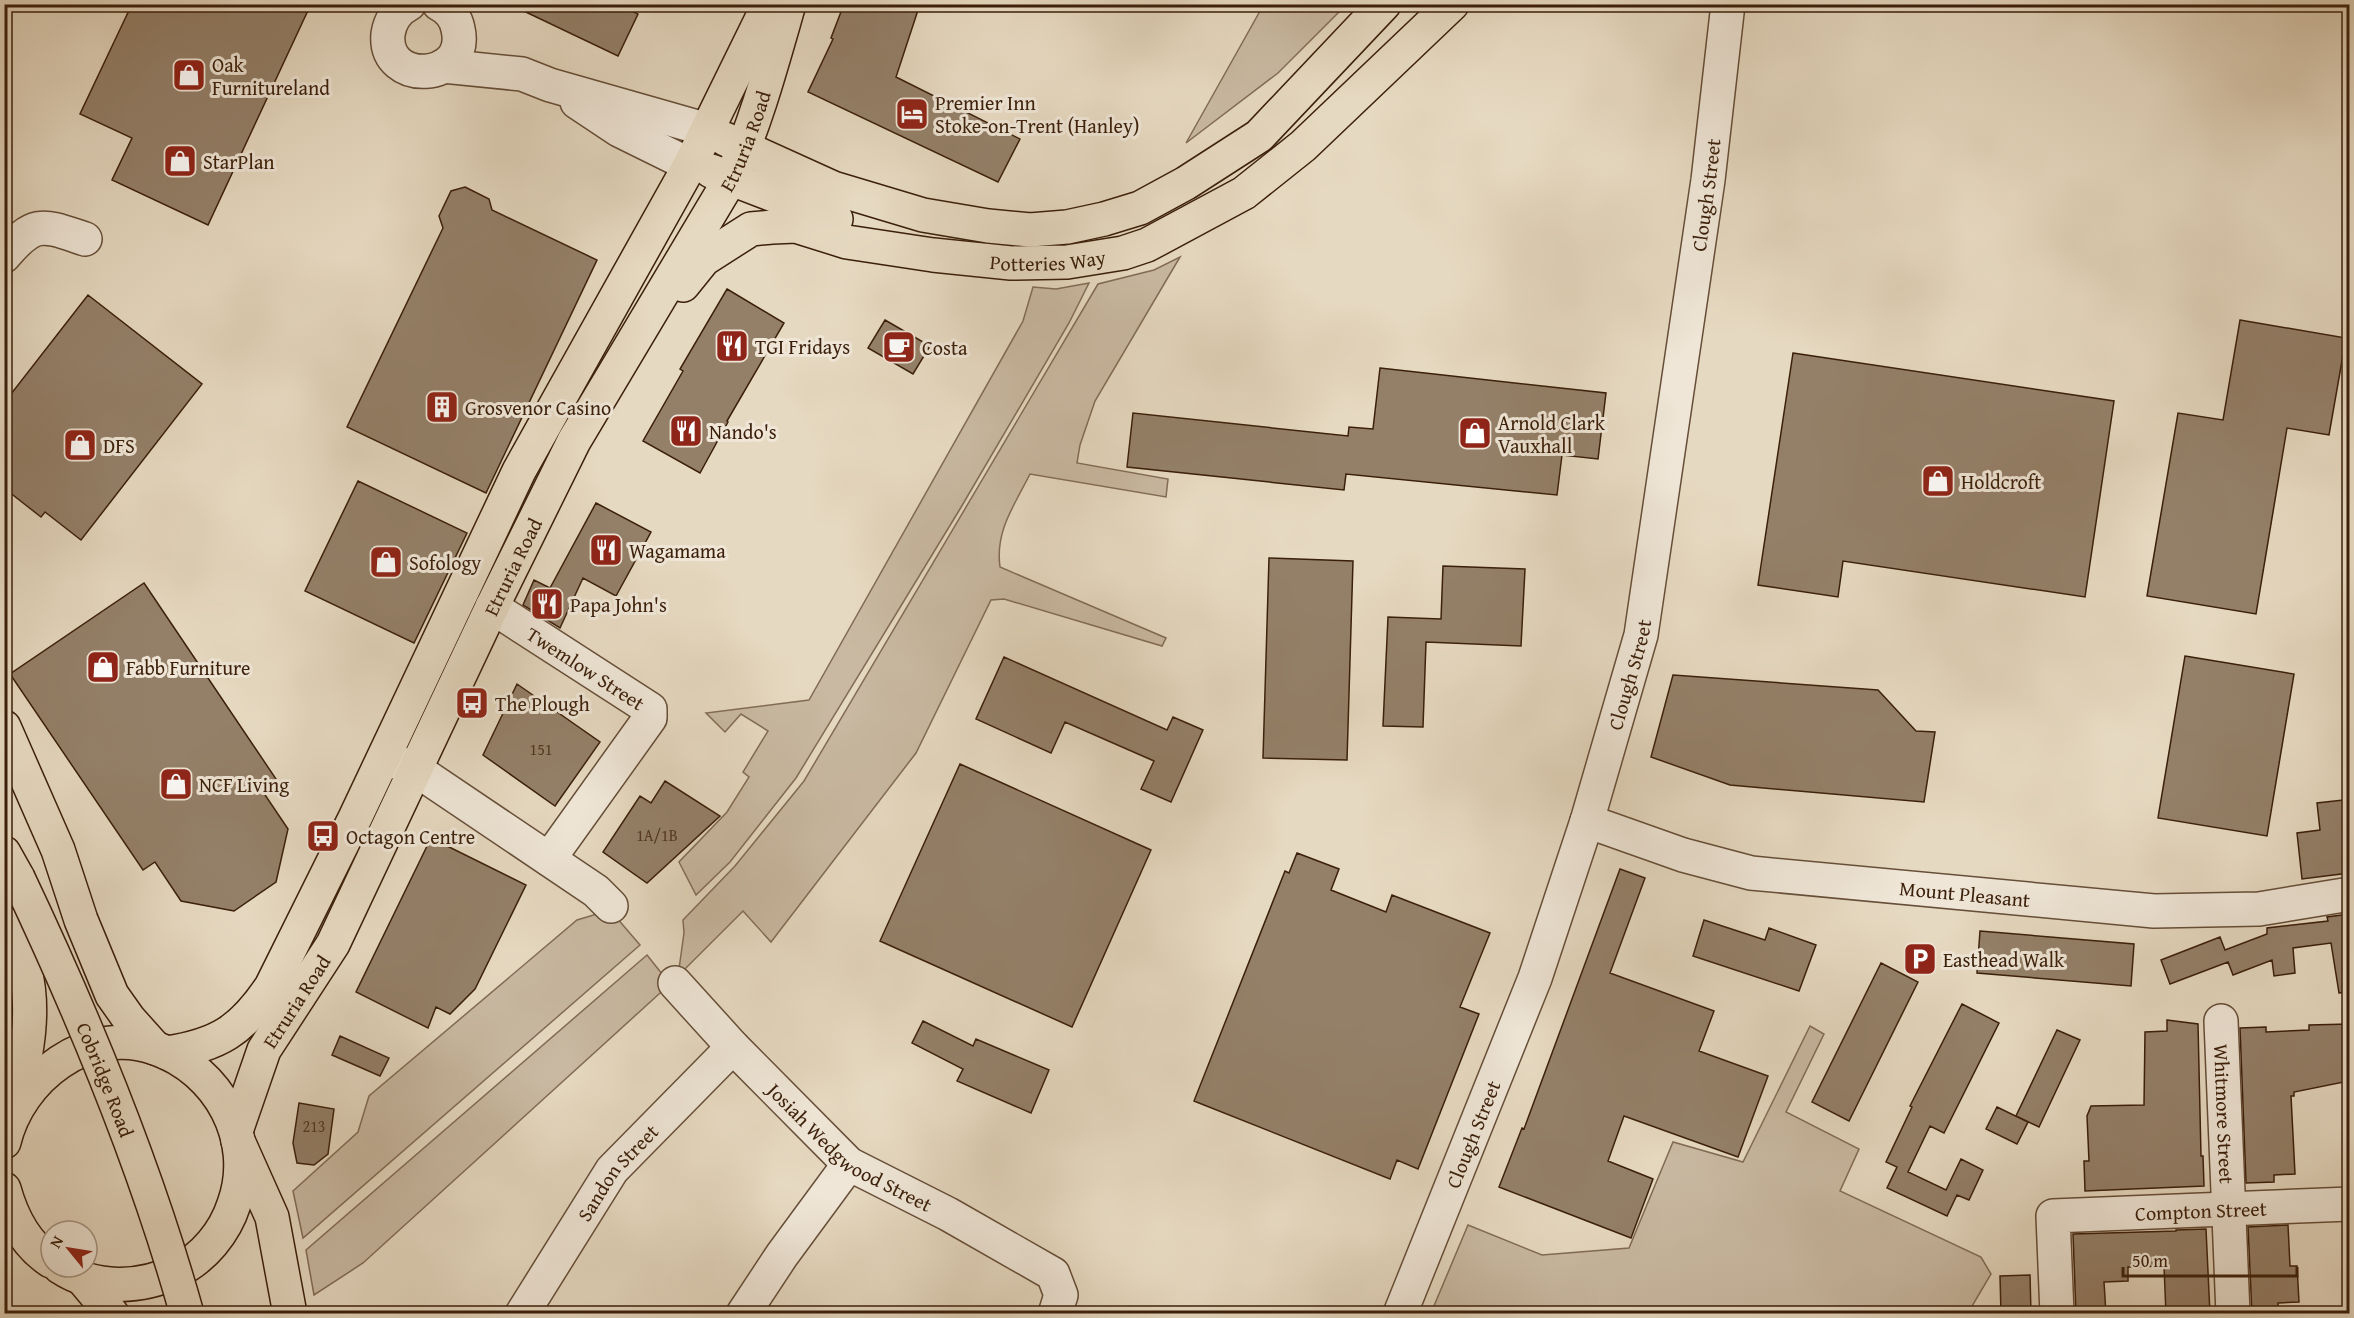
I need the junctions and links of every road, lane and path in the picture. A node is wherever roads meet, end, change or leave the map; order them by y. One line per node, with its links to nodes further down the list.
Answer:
1 (769, 4): 11 (main road, Etruria Road)
2 (789, 4): 13 (main road, Etruria Road)
3 (1384, 4): 12 (main road, Potteries Way)
4 (1404, 4): 12 (main road)
5 (1452, 4): 16 (main road, Potteries Way)
6 (1728, 4): 23 (street, Clough Street)
7 (395, 9): 9 (street)
8 (448, 14): 9 (street); 10 (street)
9 (443, 66): 10 (street)
10 (536, 79): 11 (street); 14 (street)
11 (708, 130): 13 (main road); 14 (main road, Etruria Road)
12 (1259, 136): 13 (main road, Potteries Way)
13 (737, 164): 14 (main road); 16 (main road); 18 (main road, Etruria Road)
14 (690, 165): 21 (main road, Etruria Road)
15 (85, 239): 17 (street)
16 (933, 255): 18 (main road, Potteries Way)
17 (4, 256)
18 (618, 366): 19 (main road, Etruria Road)
19 (492, 607): 22 (main road, Etruria Road); 24 (street, Twemlow Street)
20 (4, 727): 32 (main road)
21 (384, 757): 22 (street); 32 (main road, Etruria Road)
22 (415, 769): 24 (street); 34 (main road, Etruria Road)
23 (1587, 821): 26 (street, Mount Pleasant); 50 (street, Clough Street)
24 (549, 859): 27 (street)
25 (11, 866): 45 (main road, Cobridge Road, bridge)
26 (2349, 894)
27 (611, 906)
28 (4, 922): 33 (main road)
29 (675, 983): 31 (street, Josiah Wedgwood Street)
30 (2221, 1021): 38 (street, Whitmore Street)
31 (733, 1047): 35 (street, Josiah Wedgwood Street); 47 (street, Sandon Street)
32 (161, 1050): 33 (main road); 34 (main road)
33 (8, 1126)
34 (237, 1136): 43 (main road); 46 (main road)
35 (849, 1164): 48 (street); 49 (street, Josiah Wedgwood Street)
36 (4, 1189): 40 (main road)
37 (2349, 1204): 38 (street, Compton Street)
38 (2229, 1210): 51 (street, Compton Street); 52 (street, Whitmore Street)
39 (4, 1248): 41 (main road)
40 (39, 1252)
41 (39, 1260)
42 (73, 1279): 44 (main road)
43 (91, 1279)
44 (112, 1314)
45 (187, 1314)
46 (290, 1314)
47 (522, 1314)
48 (743, 1314)
49 (1055, 1314)
50 (1400, 1314)
51 (2057, 1314)
52 (2233, 1314)

